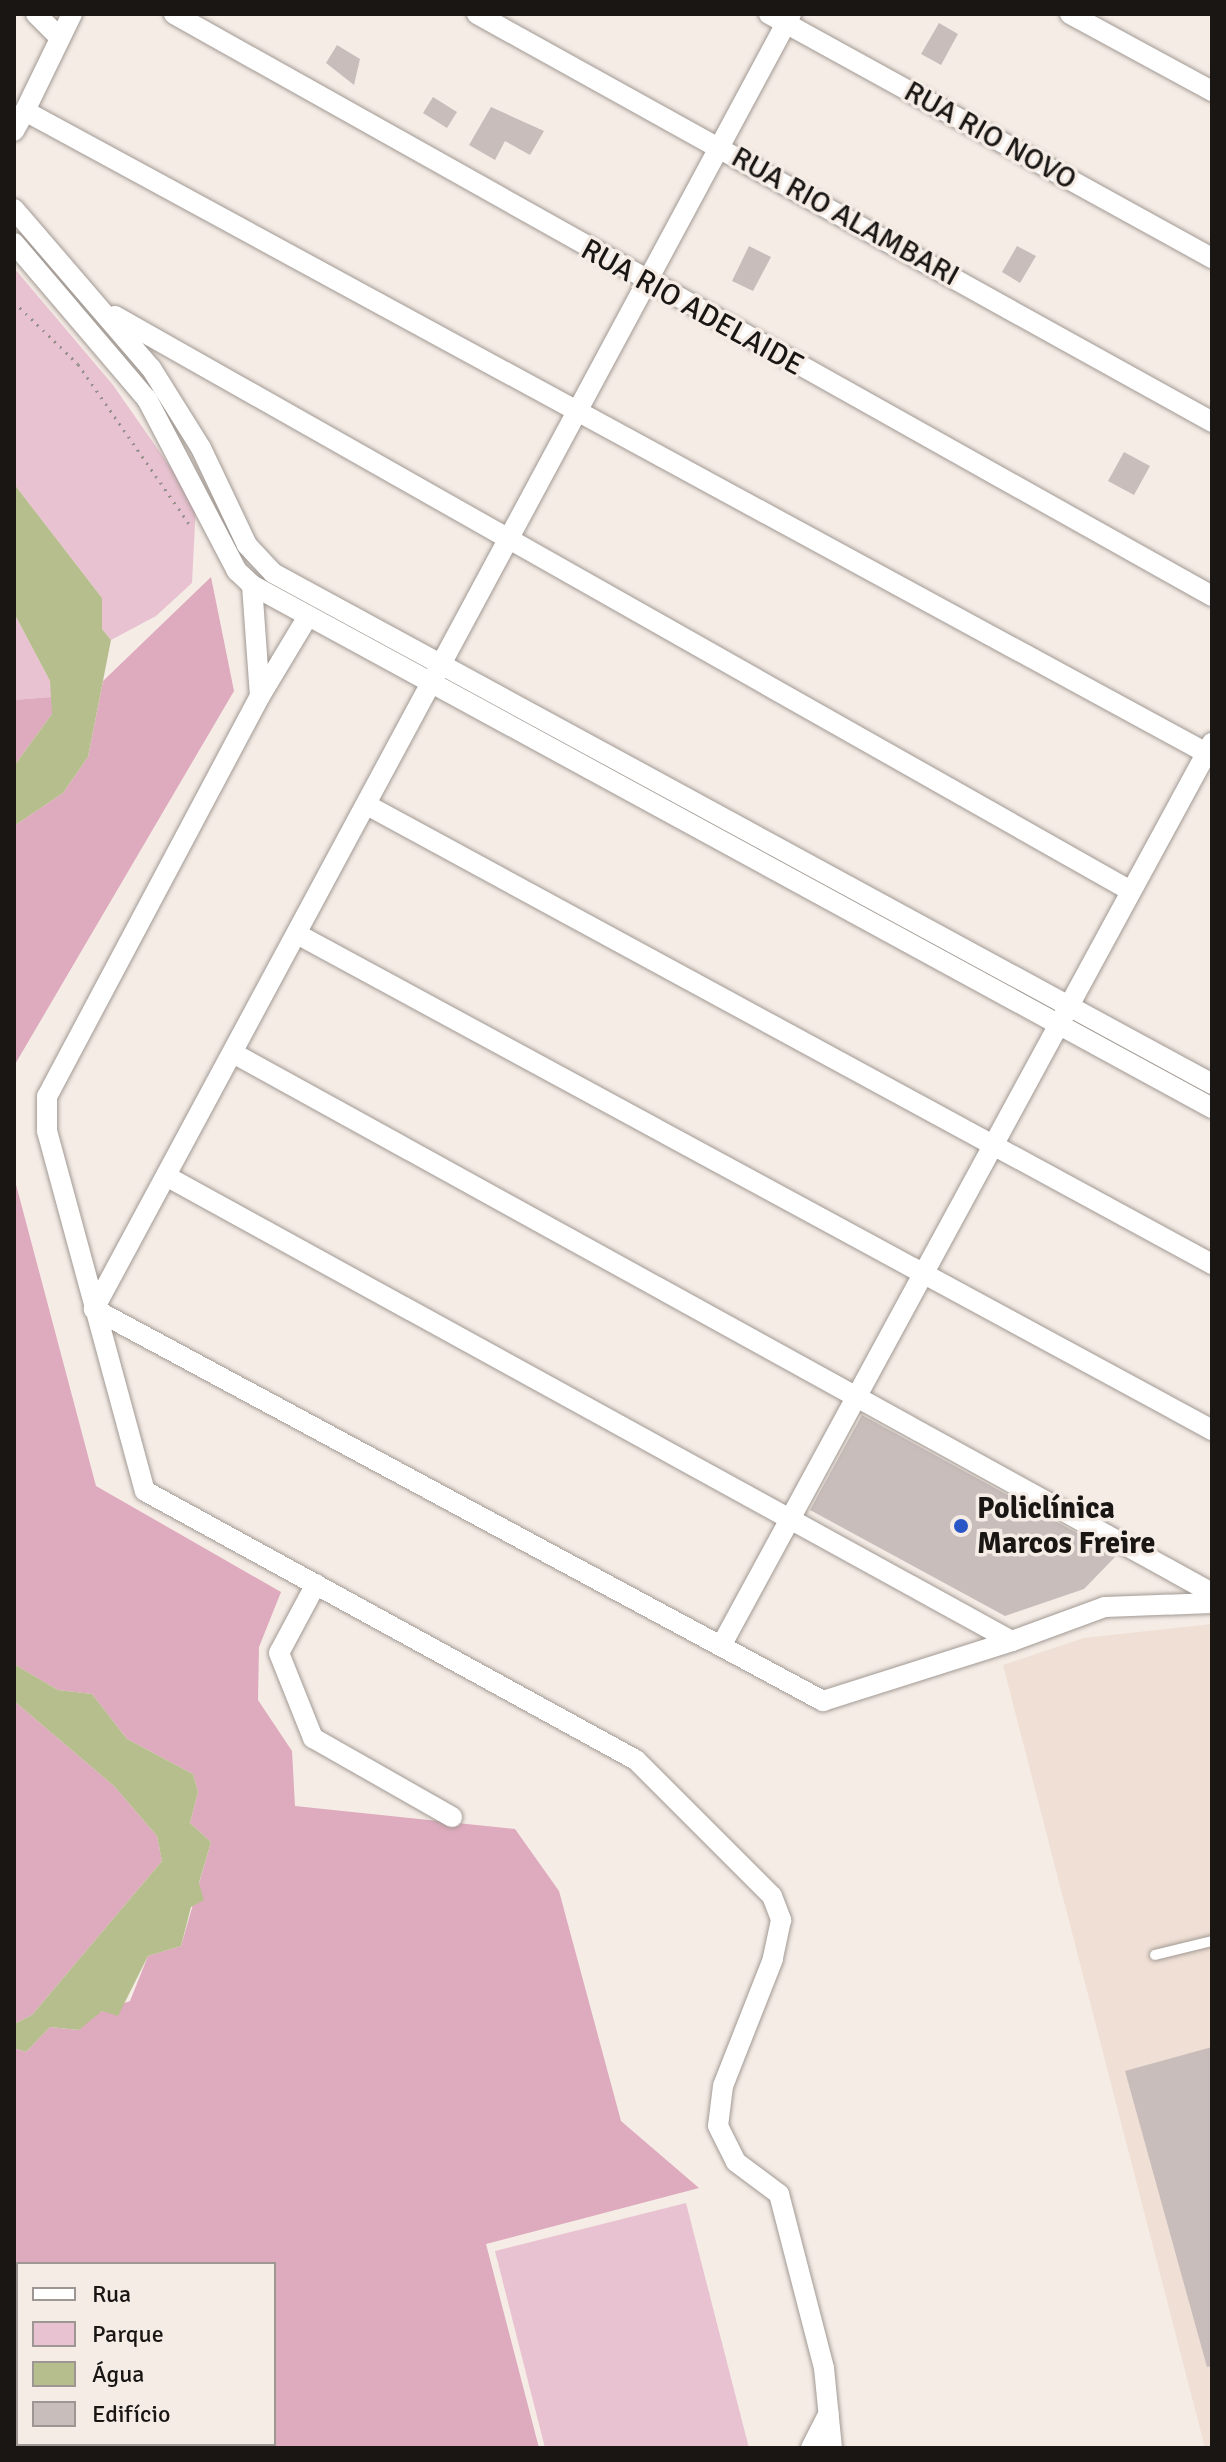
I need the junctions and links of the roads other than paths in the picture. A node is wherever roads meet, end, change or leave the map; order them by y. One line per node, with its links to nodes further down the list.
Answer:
1 (36, 14): 7 (street)
2 (72, 14): 7 (street)
3 (174, 14): 15 (street, RUA RIO ADELAIDE)
4 (477, 14): 11 (street, RUA RIO ALAMBARI)
5 (1070, 14): 8 (street)
6 (782, 17): 11 (street); 14 (street, RUA RIO NOVO)
7 (60, 38): 9 (street)
8 (1212, 91)
9 (25, 111): 10 (street); 17 (street)
10 (14, 131)
11 (718, 146): 15 (street); 18 (street, RUA RIO ALAMBARI)
12 (14, 209): 16 (street)
13 (14, 243): 20 (street)
14 (1212, 258)
15 (648, 284): 17 (street); 21 (street, RUA RIO ADELAIDE)
16 (101, 308): 19 (street); 23 (street)
17 (578, 414): 19 (street); 26 (street)
18 (1212, 422)
19 (508, 545): 23 (street); 28 (street)
20 (252, 585): 22 (street); 25 (street)
21 (1212, 596)
22 (308, 616): 24 (street); 25 (street)
23 (445, 663): 24 (street); 30 (street)
24 (432, 684): 27 (street); 31 (street)
25 (260, 696): 39 (street)
26 (1210, 751): 28 (street)
27 (367, 805): 29 (street); 35 (street)
28 (1131, 891): 30 (street)
29 (297, 934): 32 (street); 38 (street)
30 (1070, 1004): 31 (street); 33 (street)
31 (1059, 1023): 34 (street); 35 (street)
32 (233, 1053): 36 (street); 40 (street)
33 (1212, 1084)
34 (1212, 1108)
35 (991, 1150): 37 (street); 38 (street)
36 (166, 1176): 39 (street); 42 (street)
37 (1212, 1264)
38 (923, 1273): 40 (street); 41 (street)
39 (94, 1309): 43 (street); 47 (street)
40 (856, 1397): 42 (street); 44 (street)
41 (1212, 1430)
42 (788, 1523): 46 (street); 47 (street)
43 (316, 1584): 48 (street); 51 (street)
44 (1212, 1593)
45 (1212, 1603): 46 (street)
46 (1012, 1641): 47 (street)
47 (721, 1646)
48 (452, 1817)
49 (1212, 1941): 50 (lane)
50 (1155, 1955)
51 (829, 2413): 52 (street); 53 (street)
52 (811, 2448)
53 (832, 2448)

